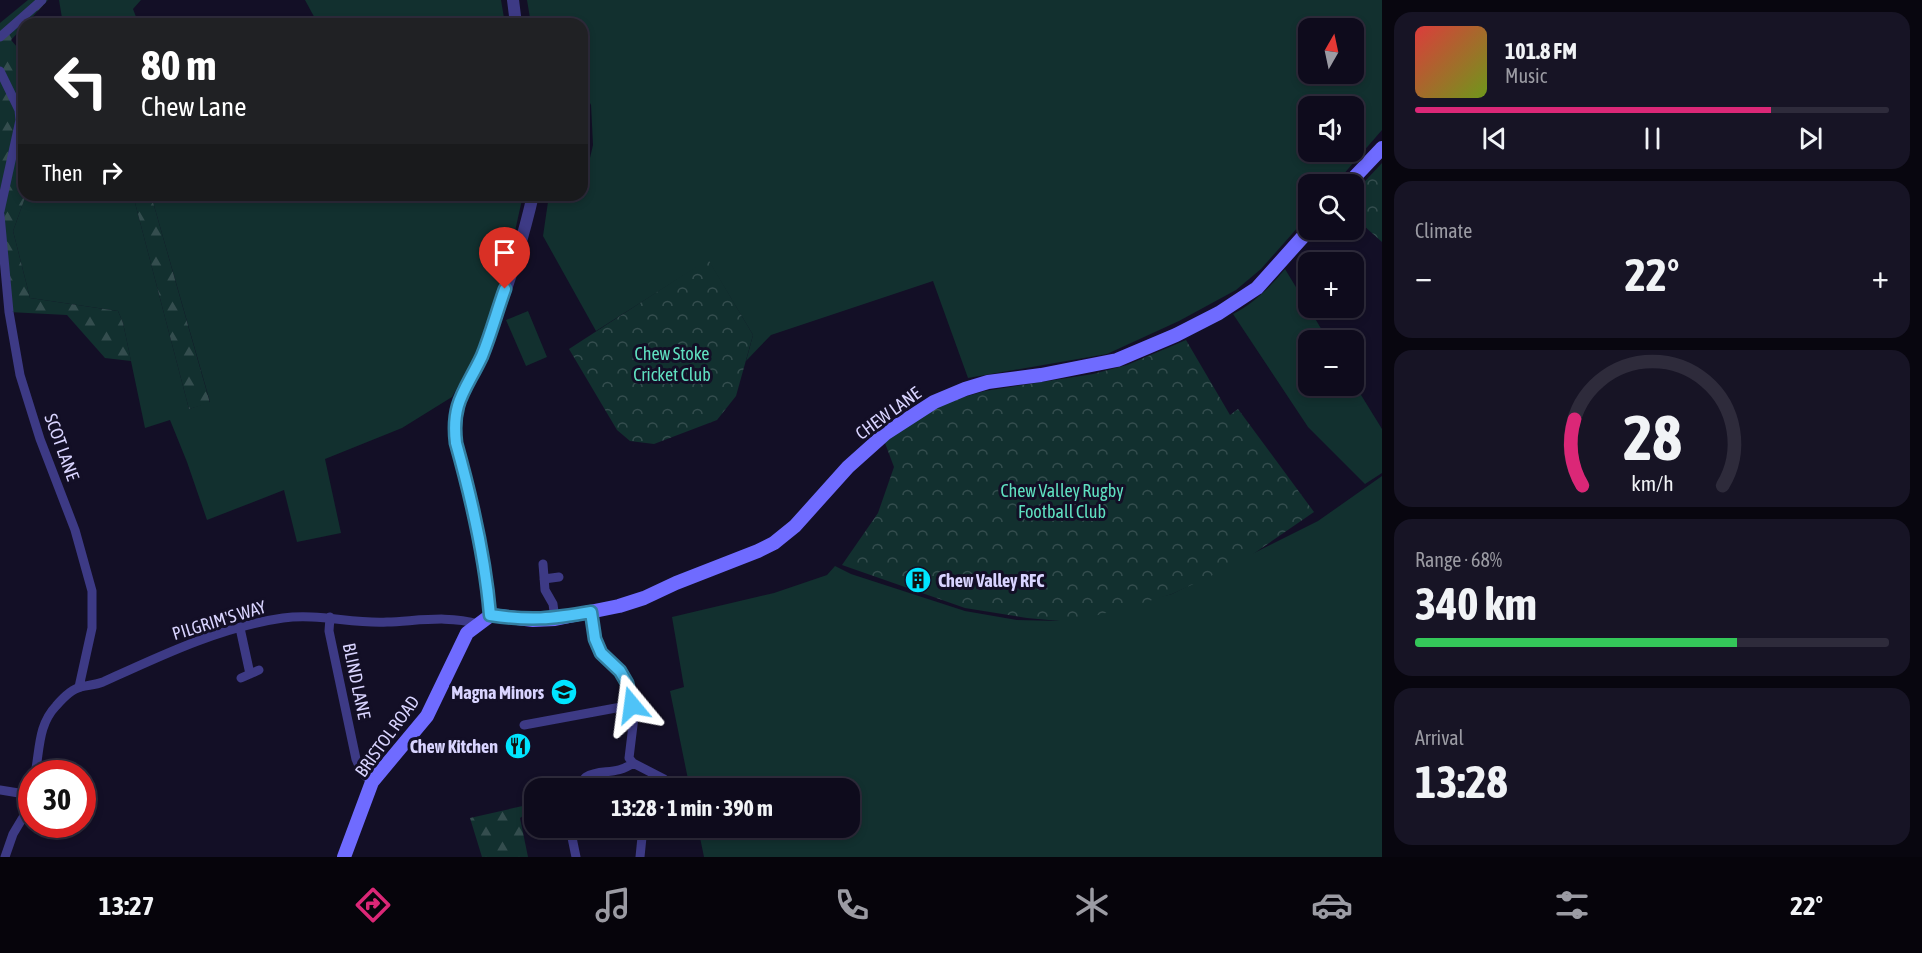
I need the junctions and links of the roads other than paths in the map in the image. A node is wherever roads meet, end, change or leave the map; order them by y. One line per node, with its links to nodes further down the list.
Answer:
1 (42, 0): 3 (street)
2 (513, 0): 4 (street)
3 (22, 18)
4 (515, 18)
5 (18, 21): 6 (street)
6 (0, 37)
7 (0, 71): 8 (street, SCOT LANE)
8 (18, 108)
9 (18, 129): 13 (street, SCOT LANE)
10 (1382, 148): 11 (main road)
11 (1357, 174)
12 (532, 201): 19 (street)
13 (0, 213): 25 (street, SCOT LANE)
14 (1300, 240): 18 (main road, CHEW LANE)
15 (543, 564): 17 (street)
16 (559, 577): 17 (street)
17 (544, 579): 21 (street)
18 (591, 612): 21 (main road, CHEW LANE); 26 (street)
19 (490, 615): 21 (main road, CHEW LANE); 22 (main road, BRISTOL ROAD)
20 (330, 617): 22 (street, PILGRIM'S WAY); 23 (street, PILGRIM'S WAY); 32 (street, BLIND LANE)
21 (555, 619)
22 (478, 624): 32 (main road, BRISTOL ROAD)
23 (240, 628): 24 (street); 25 (street, PILGRIM'S WAY)
24 (250, 674)
25 (79, 687): 28 (street, PILGRIM'S WAY)
26 (632, 705): 27 (street); 29 (street)
27 (524, 725)
28 (37, 760)
29 (633, 764): 30 (street); 31 (street)
30 (585, 778)
31 (662, 778)
32 (372, 782): 39 (main road, BRISTOL ROAD)
33 (0, 790): 34 (street)
34 (18, 792)
35 (18, 826): 38 (street)
36 (572, 838): 40 (street)
37 (642, 838): 41 (street)
38 (5, 857)
39 (344, 857)
40 (576, 857)
41 (640, 857)

